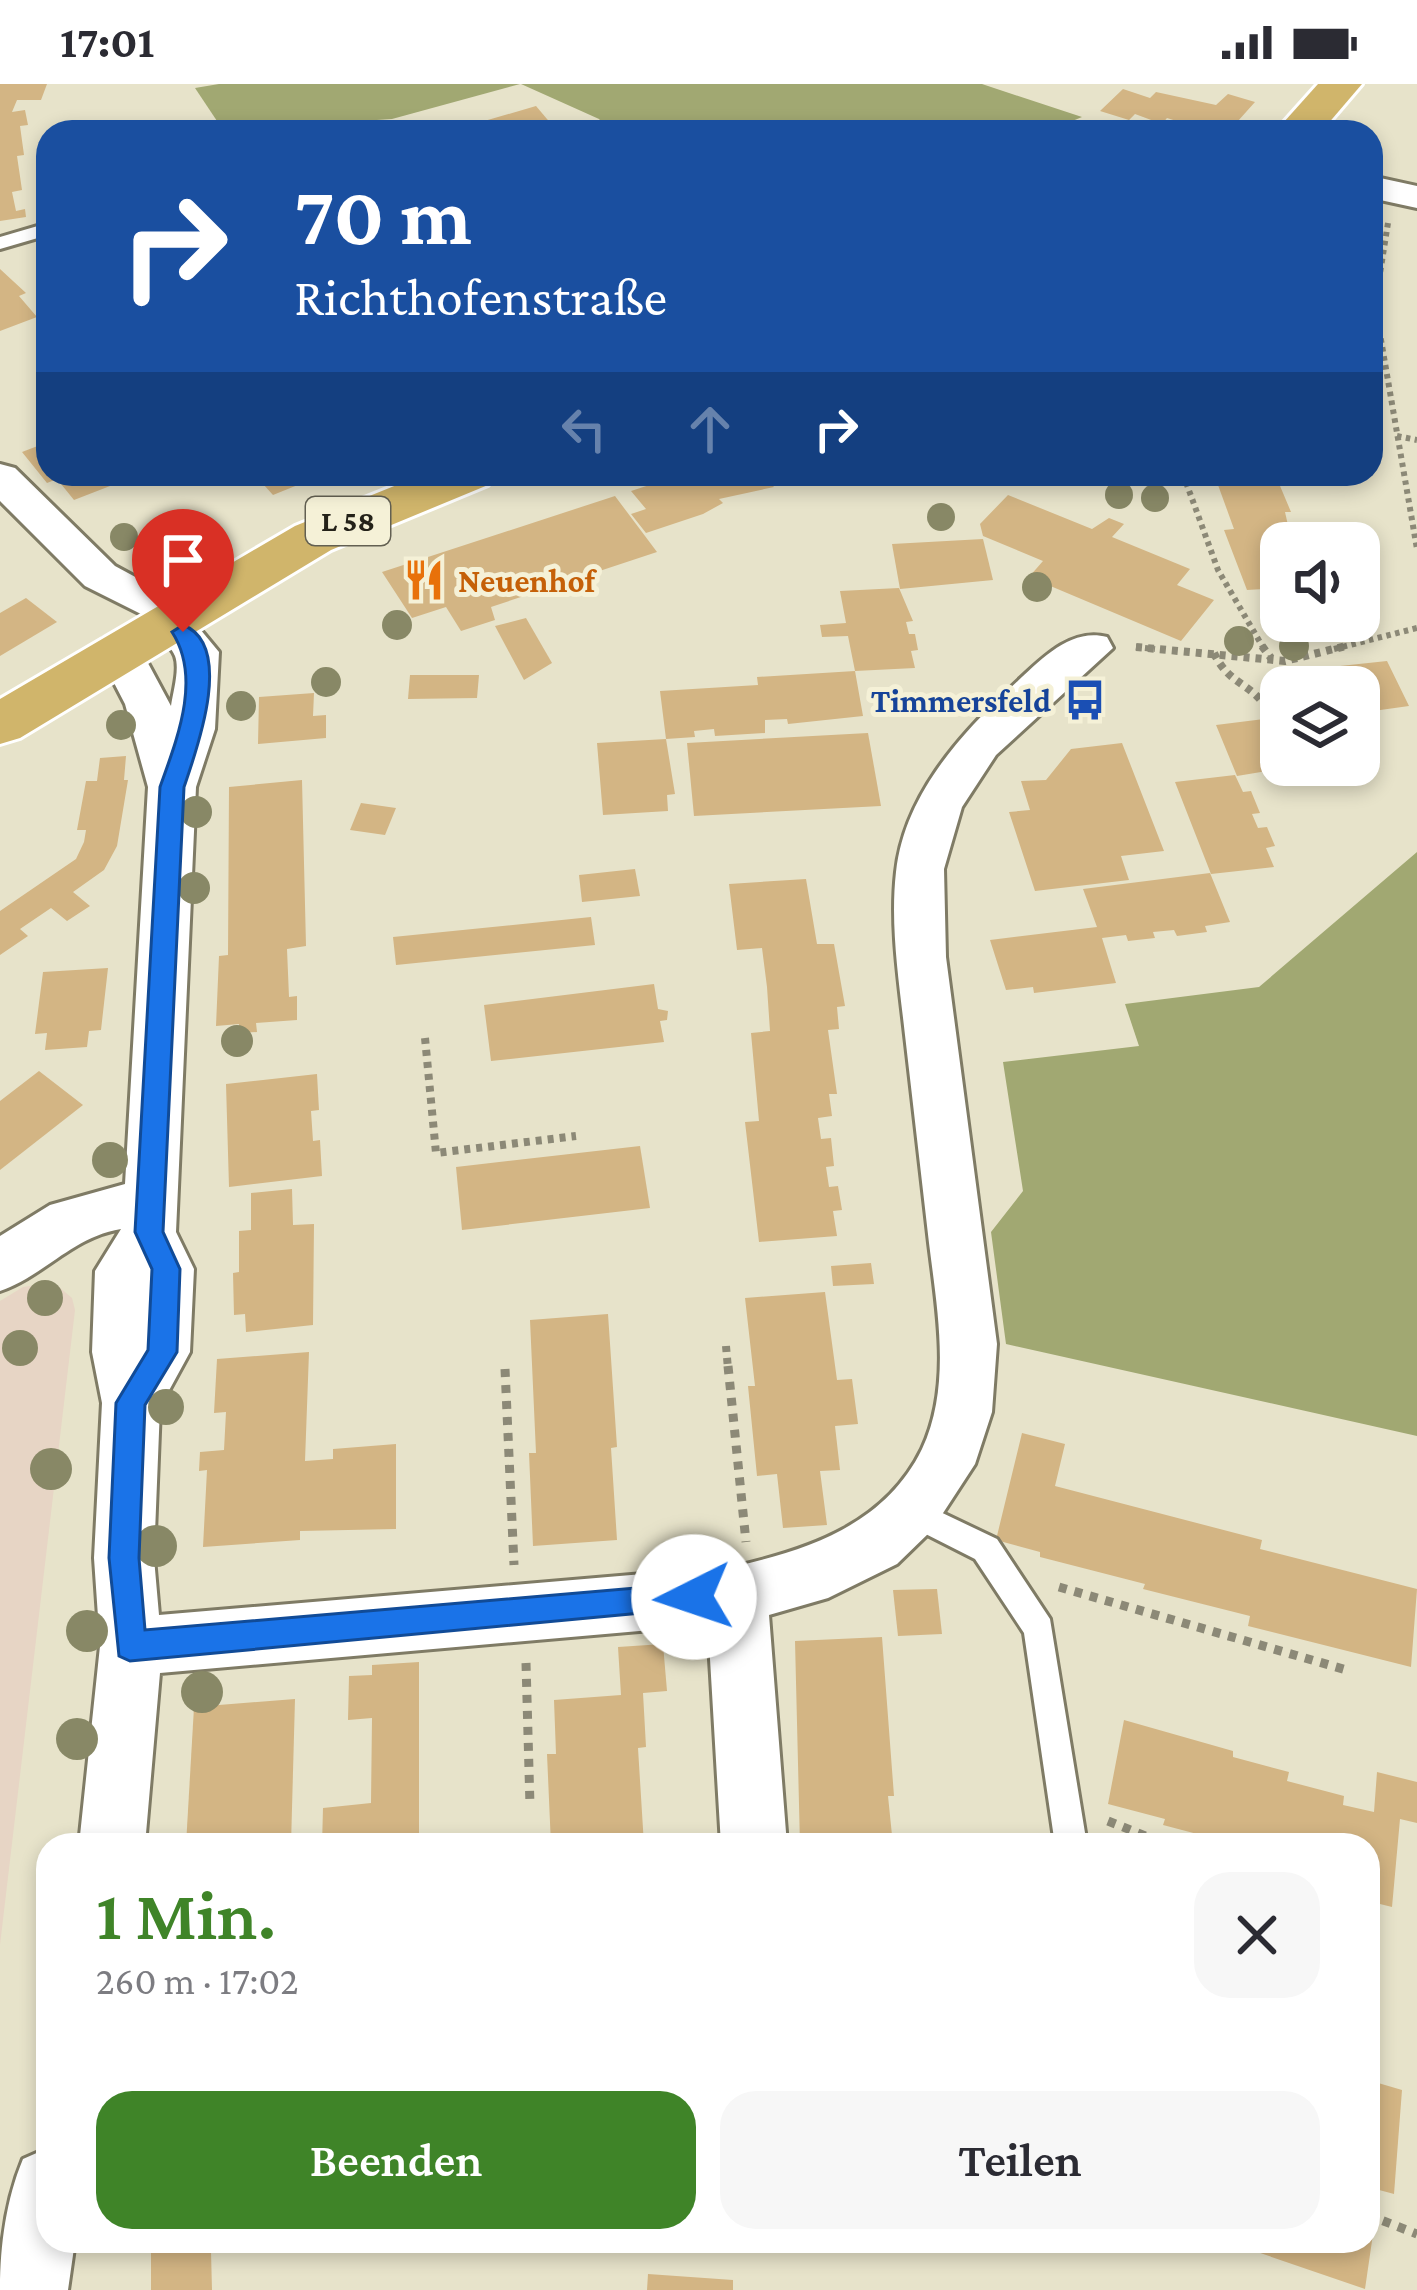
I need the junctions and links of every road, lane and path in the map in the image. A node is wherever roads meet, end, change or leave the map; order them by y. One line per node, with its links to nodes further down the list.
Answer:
1 (1341, 84): 2 (main road)
2 (1309, 120)
3 (1393, 192): 6 (path)
4 (36, 232): 5 (lane)
5 (0, 243)
6 (1383, 255)
7 (1383, 353): 8 (path)
8 (1397, 436): 9 (path); 14 (path)
9 (1417, 440)
10 (0, 477): 15 (street)
11 (366, 486): 15 (main road, L 58)
12 (439, 486): 15 (main road, L 58)
13 (1187, 486): 19 (path)
14 (1417, 549)
15 (129, 615): 20 (main road, L 58); 22 (main road, L 58); 23 (street); 23 (street)
16 (1417, 628): 19 (path)
17 (1091, 648): 18 (path); 30 (street)
18 (1214, 653): 19 (path); 21 (path)
19 (1271, 659)
20 (0, 689)
21 (1260, 693)
22 (0, 724)
23 (172, 787): 26 (street)
24 (424, 1038): 25 (path)
25 (576, 1136)
26 (150, 1218): 27 (street); 34 (street)
27 (0, 1268)
28 (726, 1346): 32 (path)
29 (505, 1369): 33 (path)
30 (910, 1511): 31 (lane); 32 (street)
31 (1010, 1579): 35 (path); 36 (lane)
32 (744, 1593): 33 (street); 39 (street)
33 (519, 1610): 34 (street); 37 (path)
34 (130, 1646): 38 (street)
35 (1350, 1671)
36 (1065, 1804): 40 (lane); 41 (path)
37 (530, 1806)
38 (113, 1833)
39 (754, 1833)
40 (1070, 1833)
41 (1138, 1833)
42 (1380, 2220): 43 (path)
43 (1417, 2234)
44 (37, 2253): 45 (street)
45 (31, 2290)

